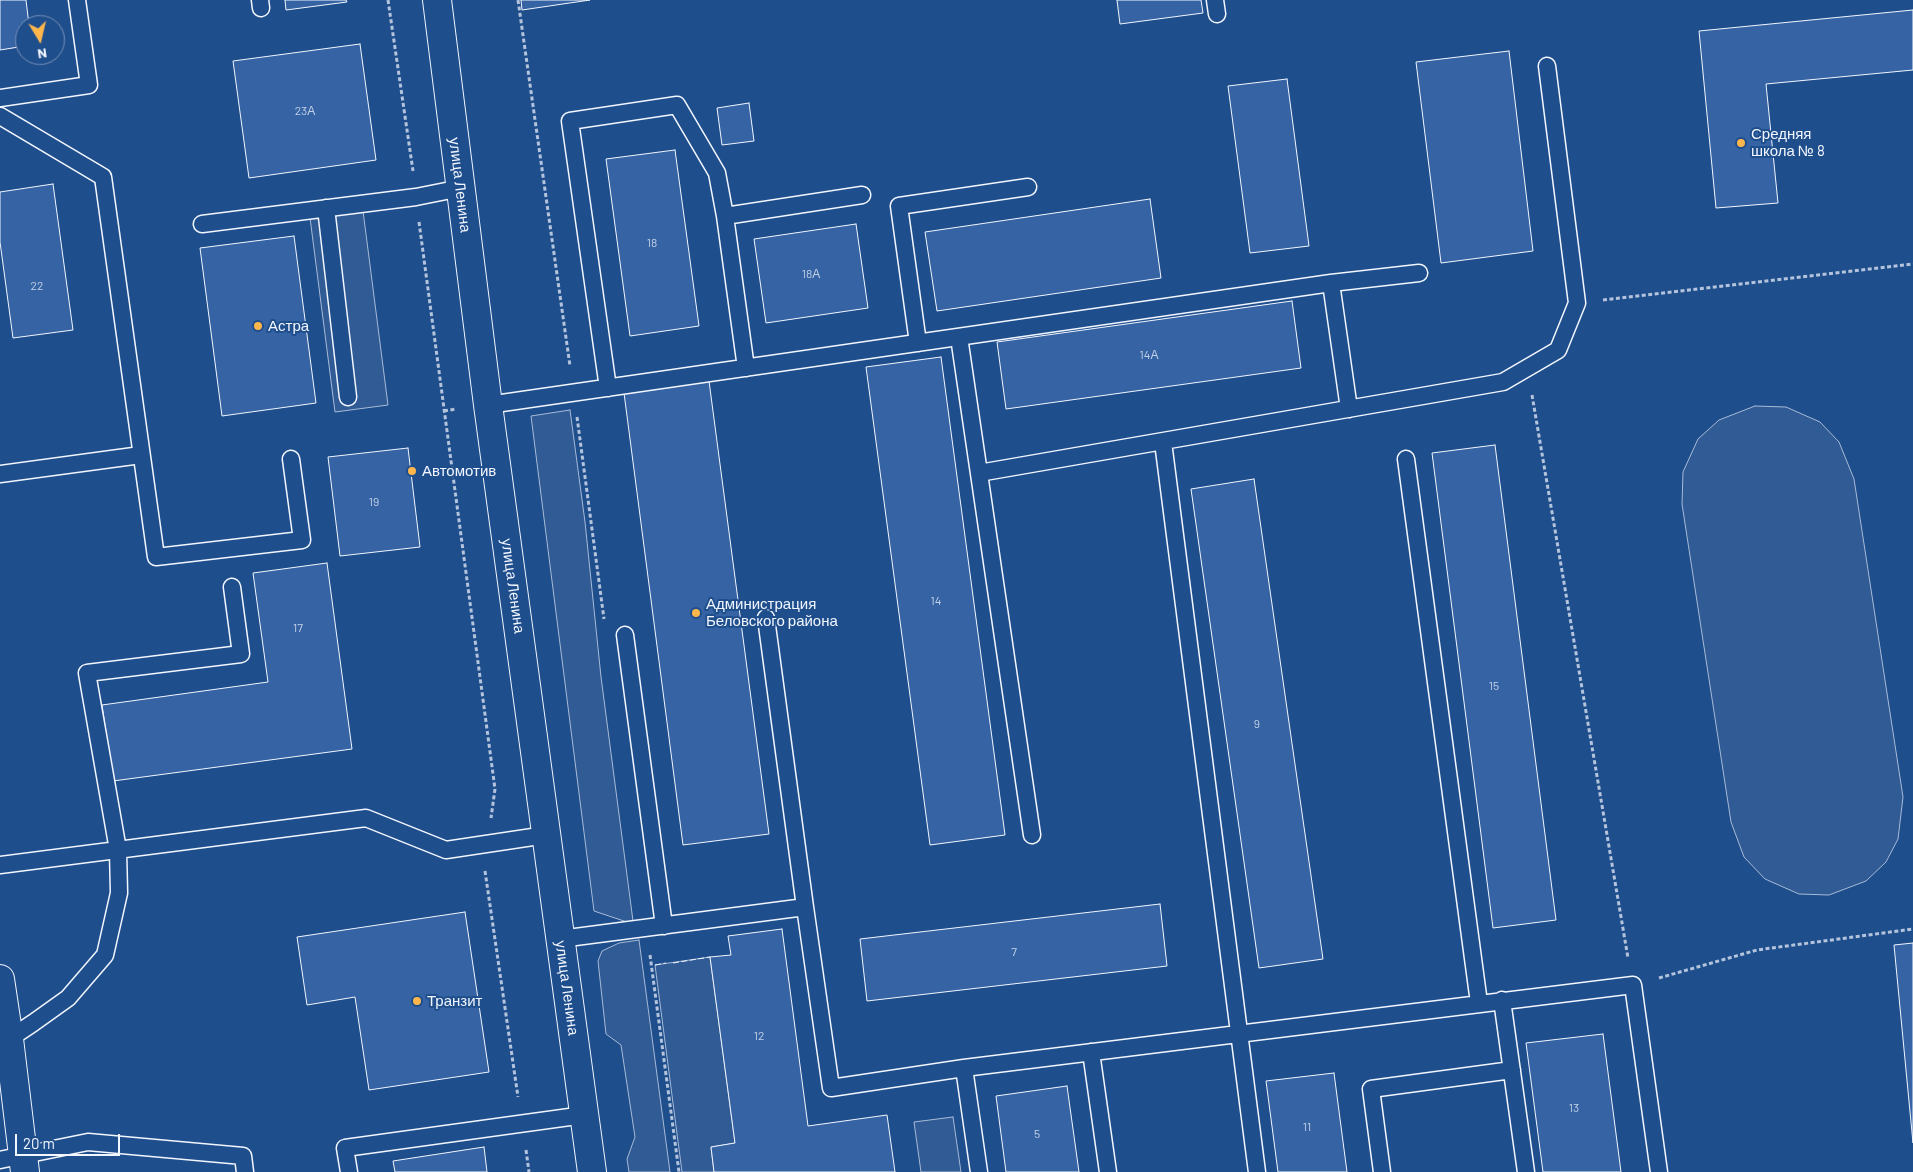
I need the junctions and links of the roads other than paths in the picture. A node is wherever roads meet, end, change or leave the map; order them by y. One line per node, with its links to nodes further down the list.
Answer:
1 (77, 0): 4 (lane)
2 (437, 0): 7 (street, улица Ленина)
3 (1547, 66): 20 (lane)
4 (0, 98)
5 (0, 116): 22 (lane)
6 (1028, 187): 15 (lane)
7 (461, 188): 9 (lane); 19 (street, улица Ленина)
8 (862, 195): 10 (lane)
9 (326, 208): 11 (lane); 18 (lane)
10 (725, 216): 16 (lane); 17 (lane)
11 (202, 224)
12 (1419, 273): 13 (lane)
13 (1330, 284): 14 (lane); 20 (lane)
14 (959, 337): 15 (lane); 25 (lane)
15 (918, 343): 16 (lane)
16 (746, 368): 17 (lane)
17 (608, 388): 19 (lane)
18 (348, 397)
19 (488, 405): 30 (street, улица Ленина)
20 (1349, 410): 21 (lane)
21 (1163, 442): 25 (lane); 40 (lane)
22 (141, 455): 23 (lane); 26 (lane)
23 (291, 459)
24 (1406, 459): 39 (lane)
25 (979, 473): 31 (lane)
26 (0, 474)
27 (232, 587): 32 (lane)
28 (766, 618): 34 (lane)
29 (625, 635): 35 (lane)
30 (546, 835): 32 (lane); 36 (street, улица Ленина)
31 (1032, 835)
32 (118, 850): 33 (lane); 41 (lane)
33 (0, 866)
34 (805, 908): 35 (lane); 43 (lane)
35 (664, 926): 36 (lane)
36 (560, 939): 45 (street, улица Ленина)
37 (0, 979): 41 (street)
38 (1502, 1000): 39 (lane); 44 (lane); 55 (lane)
39 (1479, 1003): 40 (lane)
40 (1238, 1034): 42 (lane); 52 (lane)
41 (5, 1040): 46 (street)
42 (1091, 1052): 43 (lane); 51 (lane)
43 (964, 1068): 50 (lane)
44 (1512, 1070): 53 (lane); 54 (lane)
45 (584, 1115): 48 (lane); 49 (street, улица Ленина)
46 (16, 1163): 47 (lane)
47 (245, 1172)
48 (349, 1172)
49 (592, 1172)
50 (978, 1172)
51 (1108, 1172)
52 (1257, 1172)
53 (1382, 1172)
54 (1526, 1172)
55 (1659, 1172)

